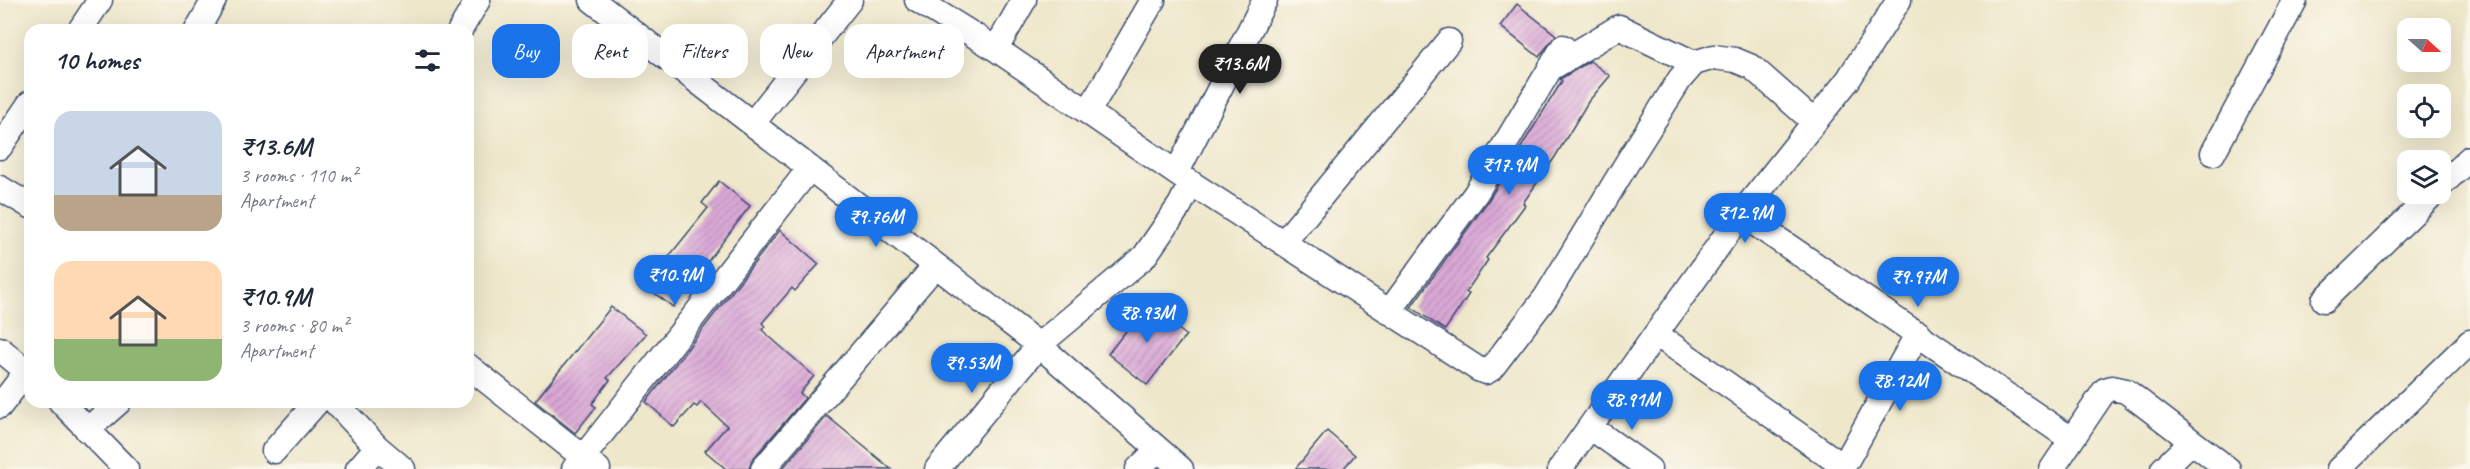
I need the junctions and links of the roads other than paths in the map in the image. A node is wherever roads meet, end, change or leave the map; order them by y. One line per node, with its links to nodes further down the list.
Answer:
1 (100, 0): 12 (street)
2 (214, 0): 13 (street)
3 (478, 0): 14 (street)
4 (592, 0): 23 (street)
5 (849, 0): 23 (street)
6 (917, 0): 17 (street)
7 (1024, 0): 17 (street)
8 (1153, 0): 21 (street)
9 (1265, 0): 29 (street)
10 (1899, 0): 22 (street)
11 (2295, 0): 25 (street)
12 (84, 24)
13 (200, 24)
14 (464, 24)
15 (1449, 41): 34 (street)
16 (1563, 47): 19 (street)
17 (996, 49): 21 (street)
18 (1694, 63): 19 (street); 22 (street); 37 (street)
19 (1551, 68): 37 (street)
20 (24, 112): 24 (street)
21 (1088, 112): 29 (street)
22 (1814, 122): 33 (street)
23 (753, 123): 27 (street)
24 (0, 147)
25 (2213, 153)
26 (2470, 158): 28 (street)
27 (810, 168): 35 (street); 58 (street)
28 (2451, 176)
29 (1184, 177): 34 (street); 41 (street)
30 (0, 188): 31 (street)
31 (24, 202)
32 (2423, 204): 36 (street)
33 (1741, 214): 38 (street); 39 (street)
34 (1283, 243): 37 (street)
35 (934, 267): 41 (street); 63 (street)
36 (2324, 300)
37 (1389, 312)
38 (1918, 333): 53 (street); 59 (street)
39 (1656, 334): 51 (street); 59 (street)
40 (2470, 342): 72 (street)
41 (1039, 345): 56 (street); 64 (street)
42 (0, 349): 43 (street)
43 (24, 369)
44 (474, 371): 58 (street)
45 (24, 379): 46 (street)
46 (0, 406)
47 (67, 408): 52 (street)
48 (112, 408): 52 (street)
49 (311, 408): 57 (street)
50 (341, 408): 55 (street)
51 (1590, 428): 67 (street); 68 (street)
52 (87, 430): 60 (street)
53 (2071, 440): 54 (street); 69 (street)
54 (2191, 442): 70 (street); 71 (street)
55 (377, 447): 61 (street); 62 (street)
56 (1158, 449): 65 (street); 66 (street)
57 (274, 451)
58 (585, 465)
59 (1843, 468)
60 (126, 469)
61 (358, 469)
62 (403, 469)
63 (762, 469)
64 (937, 469)
65 (1138, 469)
66 (1181, 469)
67 (1560, 469)
68 (1649, 469)
69 (2052, 469)
70 (2163, 469)
71 (2228, 469)
72 (2339, 469)

